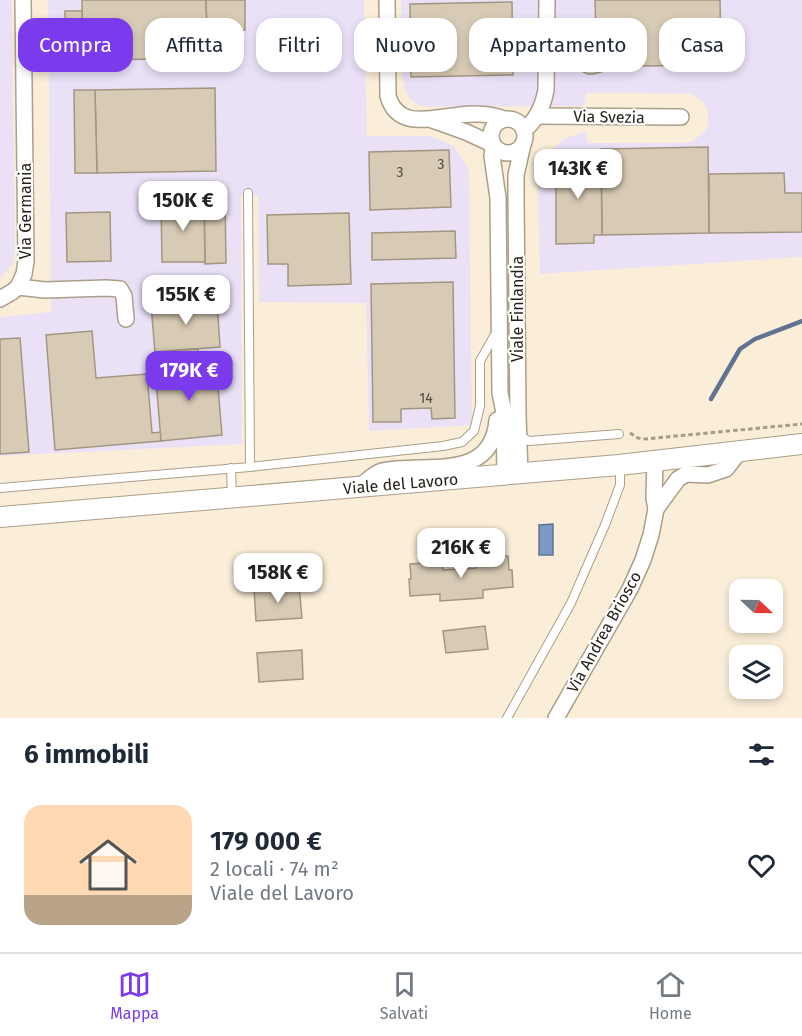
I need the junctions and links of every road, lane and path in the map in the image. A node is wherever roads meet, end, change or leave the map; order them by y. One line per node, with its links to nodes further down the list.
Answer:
1 (23, 0): 11 (street, Via Germania)
2 (387, 0): 7 (street)
3 (547, 0): 4 (street)
4 (537, 116): 5 (street, Via Svezia); 8 (street)
5 (681, 117)
6 (504, 119): 7 (street); 8 (street); 9 (street, Viale Finlandia)
7 (432, 120): 9 (street)
8 (524, 137): 9 (street); 18 (street, Viale Finlandia)
9 (493, 145): 14 (street, Viale Finlandia)
10 (248, 193): 23 (lane)
11 (18, 287): 12 (street); 13 (street)
12 (0, 300)
13 (126, 318)
14 (499, 326): 15 (street, Viale Finlandia); 23 (lane, Viale del Lavoro)
15 (500, 393): 25 (street, Viale Finlandia); 26 (street, Viale Finlandia)
16 (802, 424): 17 (path)
17 (619, 434): 18 (lane)
18 (518, 435): 25 (street, Viale Finlandia)
19 (802, 444): 20 (street, Viale del Lavoro)
20 (740, 450): 21 (street, Viale del Lavoro); 29 (street, Via Andrea Briosco)
21 (655, 460): 22 (street, Viale del Lavoro); 29 (street, Via Andrea Briosco)
22 (620, 465): 25 (street, Viale del Lavoro); 31 (lane)
23 (250, 467): 24 (lane, Viale del Lavoro)
24 (231, 468): 27 (lane, Viale del Lavoro); 28 (lane)
25 (512, 475): 26 (street, Viale del Lavoro)
26 (359, 487): 28 (street, Viale del Lavoro)
27 (0, 488)
28 (232, 498): 30 (street, Viale del Lavoro)
29 (656, 509): 32 (street, Via Andrea Briosco)
30 (0, 517)
31 (507, 718)
32 (556, 718)

